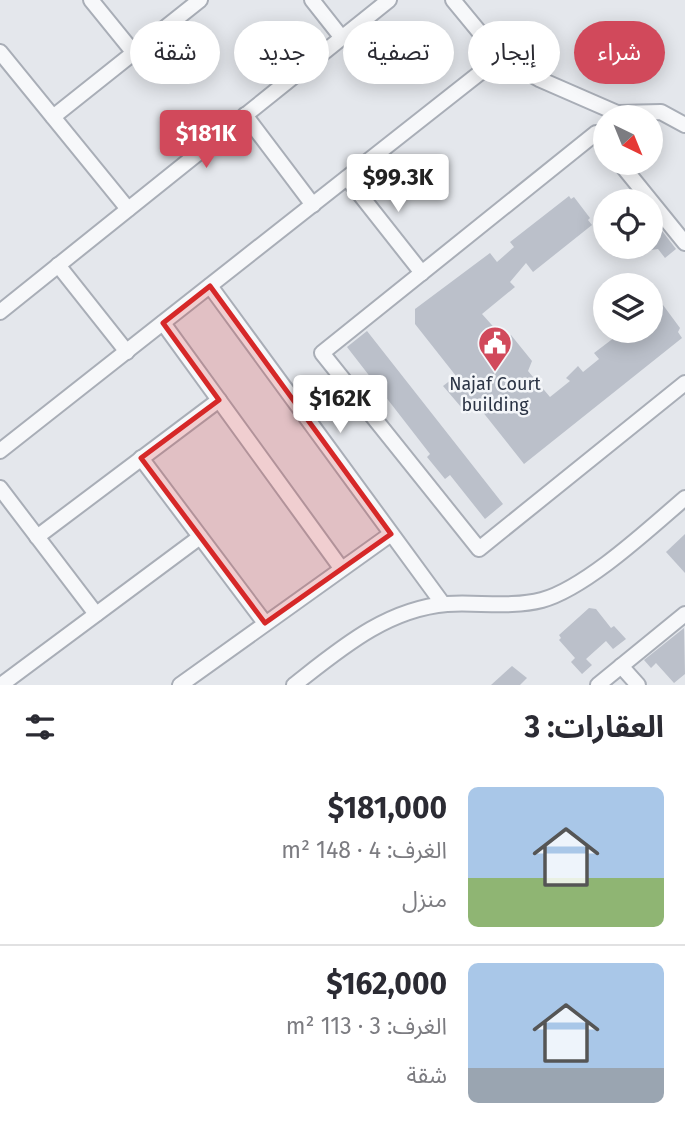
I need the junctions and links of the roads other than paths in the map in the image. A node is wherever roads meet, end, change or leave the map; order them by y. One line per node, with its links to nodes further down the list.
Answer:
1 (91, 0): 9 (street)
2 (200, 0): 6 (street)
3 (312, 0): 8 (street)
4 (389, 0): 8 (street)
5 (453, 0): 7 (street)
6 (174, 21)
7 (470, 21)
8 (342, 38): 14 (street)
9 (130, 48)
10 (0, 52): 15 (street)
11 (130, 56): 15 (street)
12 (468, 82): 19 (street)
13 (550, 84): 16 (street)
14 (246, 115): 20 (street); 21 (street)
15 (53, 117): 21 (street)
16 (685, 125)
17 (593, 135): 24 (street)
18 (630, 175): 22 (street)
19 (347, 178): 20 (street); 24 (street)
20 (313, 205): 25 (street)
21 (128, 209): 23 (street)
22 (685, 243)
23 (58, 265): 26 (street); 28 (street)
24 (422, 273): 29 (street)
25 (210, 286): 27 (street); 35 (street)
26 (0, 312)
27 (163, 323): 28 (street); 30 (street)
28 (127, 352): 31 (street)
29 (685, 383)
30 (219, 400): 32 (street); 38 (street)
31 (0, 451)
32 (141, 458): 36 (street); 37 (street)
33 (0, 488): 36 (street)
34 (685, 498): 39 (street)
35 (391, 534): 38 (street); 39 (street)
36 (37, 537): 40 (street)
37 (200, 537): 40 (street); 42 (street)
38 (341, 568): 42 (street)
39 (443, 604): 46 (street)
40 (96, 614): 44 (street)
41 (685, 614): 43 (street)
42 (265, 623): 45 (street)
43 (621, 666): 47 (street); 48 (street)
44 (1, 685)
45 (180, 685)
46 (294, 685)
47 (598, 685)
48 (638, 685)

